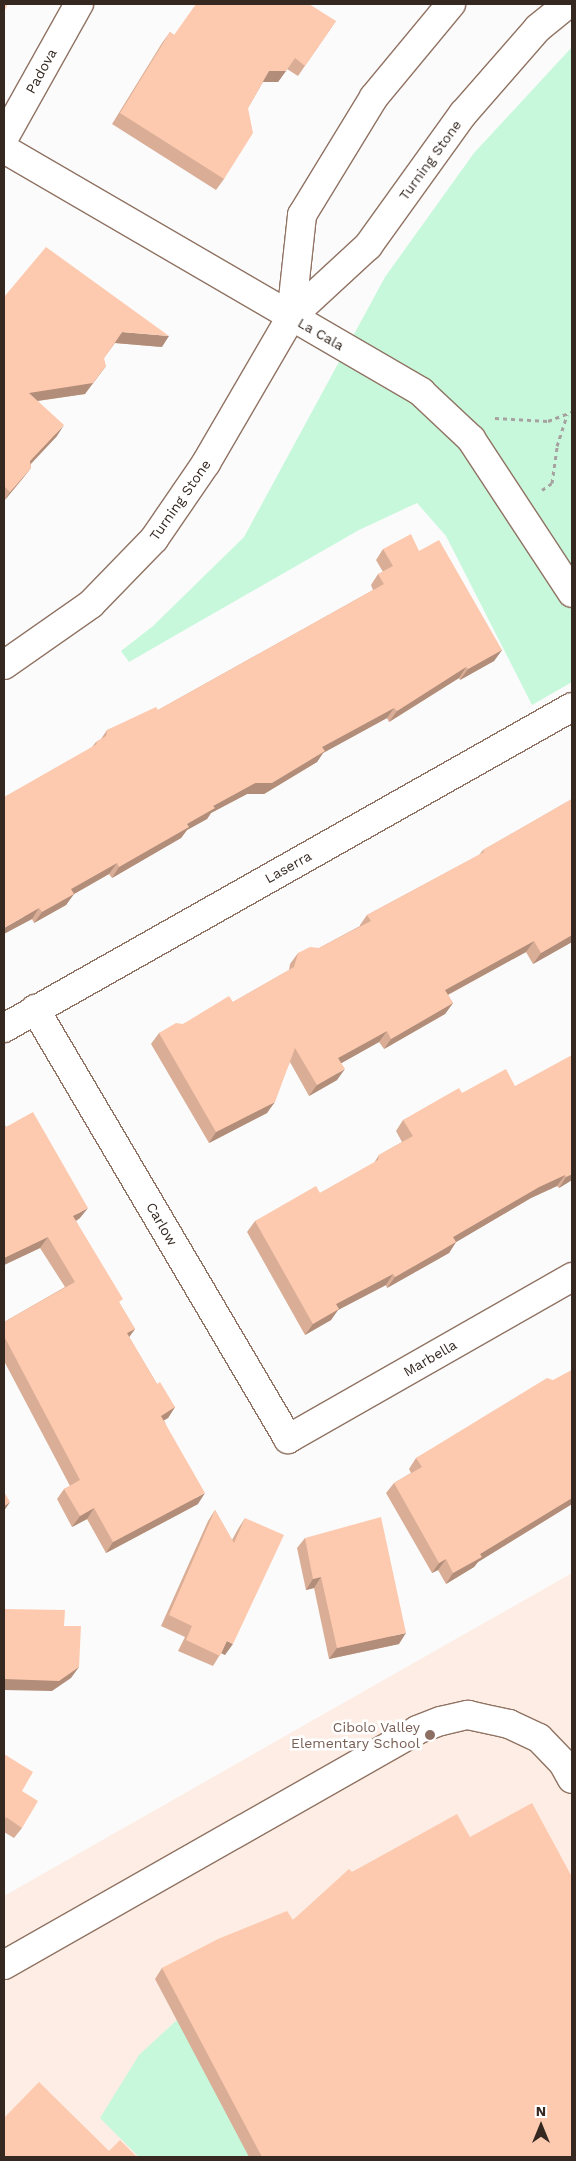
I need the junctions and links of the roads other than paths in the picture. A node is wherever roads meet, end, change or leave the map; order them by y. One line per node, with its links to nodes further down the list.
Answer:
1 (79, 4): 4 (street, Padova)
2 (452, 4): 6 (street, Turning Stone)
3 (568, 4): 6 (street, Turning Stone)
4 (4, 138)
5 (4, 149): 6 (street, La Cala)
6 (291, 317): 7 (street, La Cala); 8 (street, Turning Stone)
7 (572, 593)
8 (4, 665)
9 (572, 707): 10 (street, Laserra)
10 (35, 1009): 11 (street, Laserra); 13 (street, Carlow)
11 (4, 1028)
12 (572, 1277): 13 (street, Marbella)
13 (288, 1439)
14 (572, 1779): 15 (street)
15 (4, 1965)

